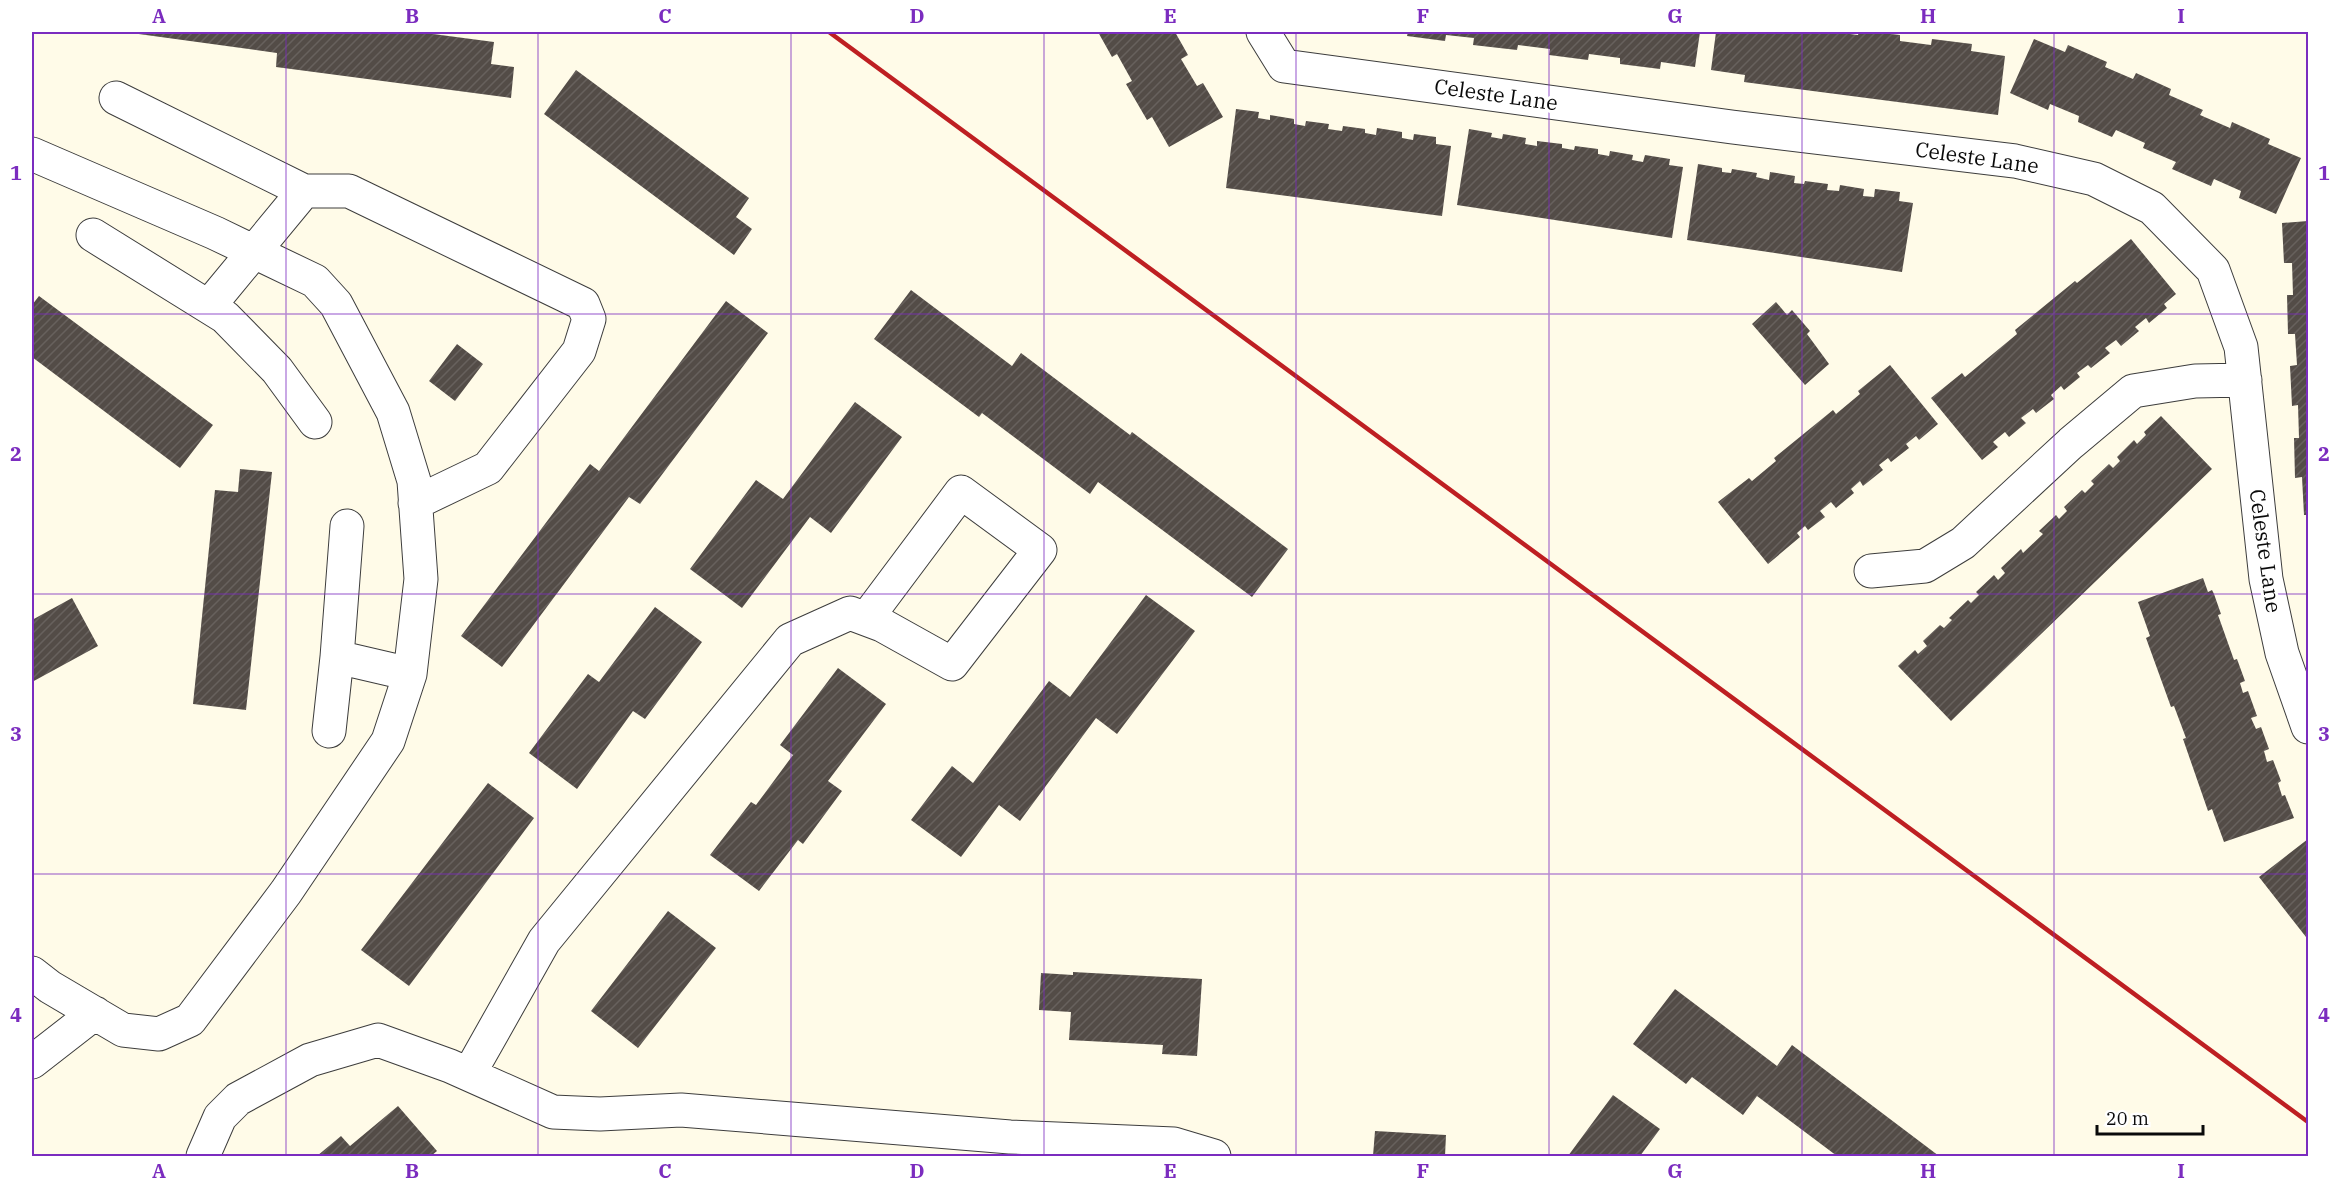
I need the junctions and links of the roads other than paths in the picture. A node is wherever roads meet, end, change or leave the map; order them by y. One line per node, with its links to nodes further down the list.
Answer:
1 (1263, 32): 8 (street, Celeste Lane)
2 (116, 98): 4 (street)
3 (32, 154): 6 (street)
4 (304, 191): 6 (street); 10 (street)
5 (93, 235): 7 (street)
6 (254, 252): 7 (street); 10 (street)
7 (208, 306): 9 (street)
8 (2245, 380): 12 (street); 16 (street, Celeste Lane)
9 (315, 422)
10 (415, 503): 15 (street)
11 (347, 526): 14 (street)
12 (1871, 571)
13 (866, 619): 13 (street); 21 (street)
14 (337, 657): 15 (street); 17 (street)
15 (410, 674): 19 (street)
16 (2308, 727)
17 (329, 731)
18 (32, 973): 19 (street)
19 (95, 1012): 20 (street)
20 (32, 1062)
21 (469, 1074): 22 (street); 23 (street)
22 (203, 1156)
23 (1214, 1156)

